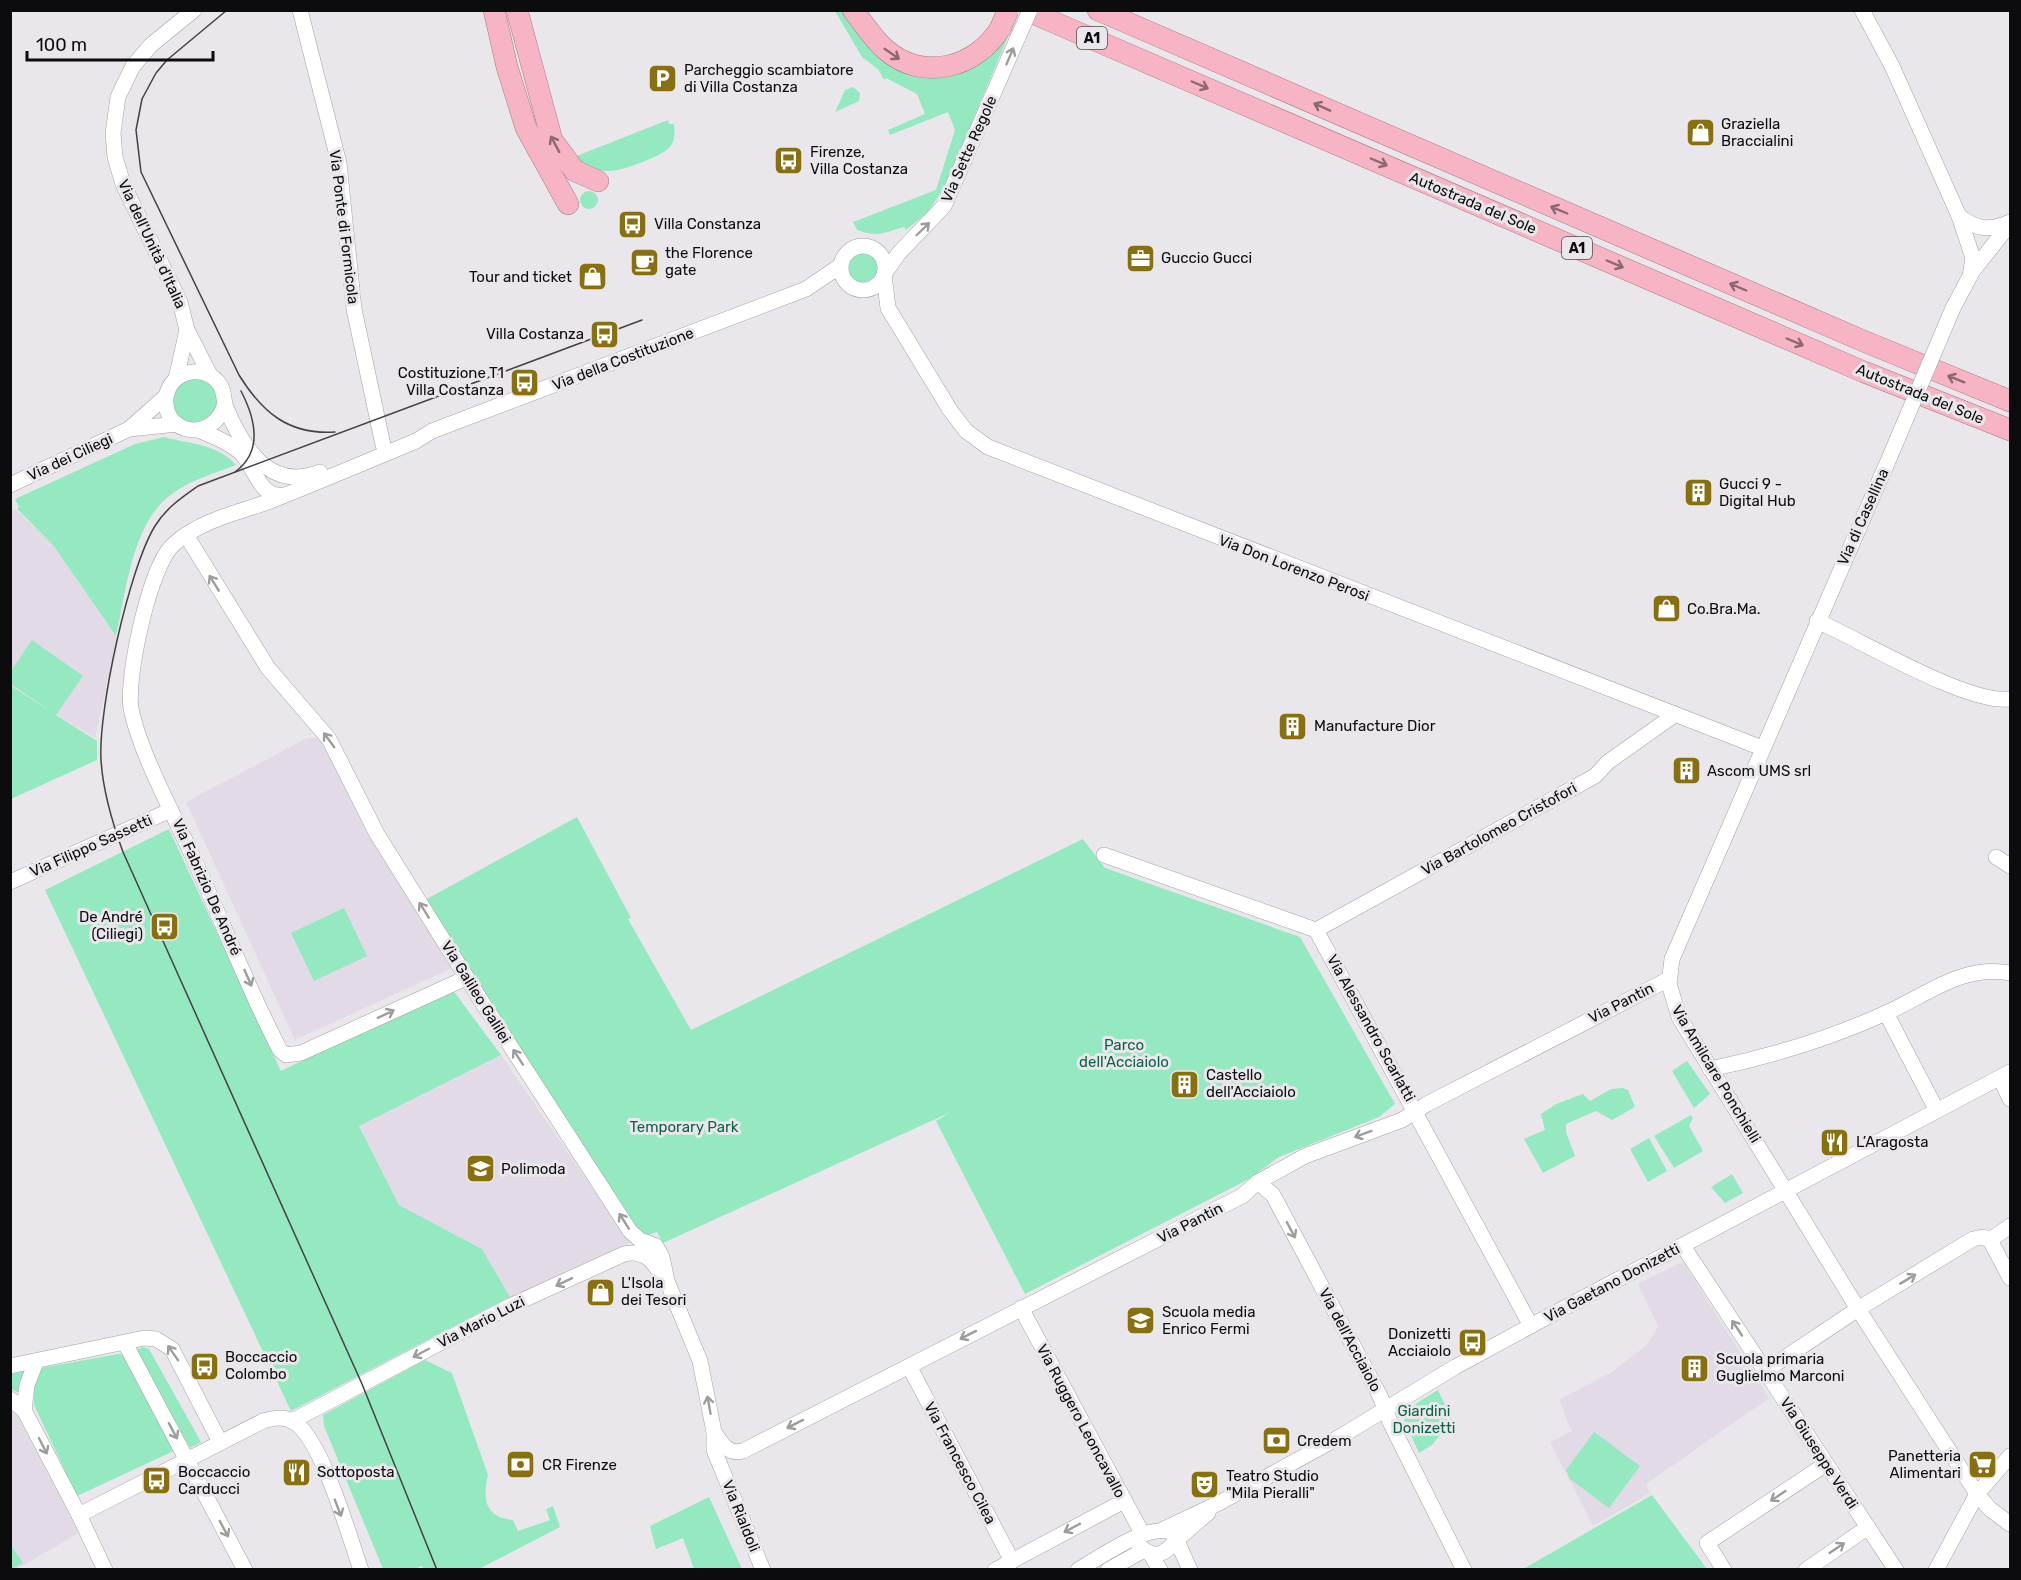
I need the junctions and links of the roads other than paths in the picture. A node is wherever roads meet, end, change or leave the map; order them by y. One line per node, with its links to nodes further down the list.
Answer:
1 (194, 10): 23 (street, Via dell'Unità d'Italia)
2 (300, 10): 34 (street, Via Ponte di Formicola)
3 (494, 10): 12 (highway)
4 (500, 10): 12 (highway)
5 (517, 10): 13 (highway, one-way to 5)
6 (853, 10): 10 (highway, one-way to 10)
7 (1098, 10): 11 (highway, Autostrada del Sole / A1)
8 (1126, 10): 11 (highway)
9 (1862, 10): 15 (street, Via di Casellina)
10 (1015, 18): 18 (street, Via Sette Regole, one-way to 10); 32 (highway, Autostrada del Sole / A1, one-way to 32)
11 (1156, 36): 27 (highway, Autostrada del Sole / A1, one-way to 11)
12 (507, 67): 14 (highway)
13 (598, 181)
14 (568, 204)
15 (1959, 216): 16 (street); 19 (street, Via di Casellina)
16 (2010, 223): 19 (street)
17 (840, 266): 18 (street); 20 (street, Via della Costituzione); 21 (street)
18 (884, 274): 21 (street, Via Sette Regole); 22 (street, Via Don Lorenzo Perosi)
19 (1970, 276): 40 (street, Via di Casellina, bridge)
20 (814, 286): 21 (street, Via della Costituzione); 33 (street, Via della Costituzione)
21 (852, 287): 22 (street, Via Don Lorenzo Perosi)
22 (888, 308): 42 (street, Via Don Lorenzo Perosi)
23 (188, 330): 24 (street, Via dell'Unità d'Italia); 25 (street, Via dell'Unità d'Italia)
24 (210, 375): 25 (street); 28 (street)
25 (176, 380): 26 (street, Via dei Ciliegi)
26 (166, 396): 29 (street); 30 (street, Via dei Ciliegi)
27 (2010, 400)
28 (225, 403): 31 (street); 34 (street, Via della Costituzione)
29 (177, 424): 30 (street, Via dei Ciliegi); 31 (street, Via dei Ciliegi)
30 (129, 429): 36 (street, Via dei Ciliegi)
31 (198, 430): 35 (street, Via dei Ciliegi)
32 (2010, 430)
33 (432, 431): 34 (street, Via della Costituzione); 37 (street, Via della Costituzione)
34 (383, 445)
35 (257, 478): 37 (street, Via dei Ciliegi); 38 (street)
36 (10, 485)
37 (286, 495): 38 (street, Via della Costituzione)
38 (233, 513): 39 (street, Via della Costituzione)
39 (186, 535): 44 (street, Via Fabrizio De André); 51 (street, Via Galileo Galilei, one-way to 39)
40 (1816, 621): 41 (street); 43 (street, Via Amilcare Ponchielli)
41 (2010, 699)
42 (1673, 716): 43 (street, Via Don Lorenzo Perosi); 49 (street, Via Bartolomeo Cristofori)
43 (1762, 748): 52 (street, Via Amilcare Ponchielli)
44 (171, 810): 48 (street, Via Filippo Sassetti); 51 (street, Via Fabrizio De André, one-way to 51)
45 (1104, 855): 49 (street)
46 (1996, 857): 47 (street)
47 (2010, 866)
48 (10, 882)
49 (1316, 930): 57 (street, Via Alessandro Scarlatti)
50 (2010, 973): 53 (street)
51 (466, 978): 65 (street, Via Galileo Galilei, one-way to 51)
52 (1669, 979): 54 (street, Via Amilcare Ponchielli); 57 (street, Via Pantin)
53 (1886, 1013): 54 (street); 58 (street)
54 (1710, 1069): 60 (street, Via Amilcare Ponchielli)
55 (2005, 1075): 56 (street); 58 (street, Via Gaetano Donizetti)
56 (2010, 1099)
57 (1416, 1110): 59 (street, Via Pantin, one-way to 59); 68 (street, Via Alessandro Scarlatti)
58 (1936, 1110): 60 (street, Via Gaetano Donizetti)
59 (1258, 1182): 66 (street, Via Pantin); 76 (street, Via dell'Acciaiolo, one-way to 76)
60 (1786, 1191): 63 (street, Via Gaetano Donizetti); 67 (street, Via Amilcare Ponchielli)
61 (2010, 1226): 62 (street)
62 (1990, 1240): 64 (street); 67 (street, one-way to 62)
63 (1683, 1246): 68 (street, Via Gaetano Donizetti); 73 (street, Via Giuseppe Verdi, one-way to 63)
64 (2010, 1278)
65 (667, 1281): 77 (street, Via Mario Luzi, one-way to 77); 78 (street, Via Galileo Galilei, one-way to 65)
66 (1020, 1308): 72 (street, Via Pantin, one-way to 72); 85 (street, Via Ruggero Leoncavallo)
67 (1858, 1309): 73 (street); 84 (street, Via Amilcare Ponchielli)
68 (1531, 1326): 76 (street, Via Gaetano Donizetti)
69 (125, 1342): 70 (street); 79 (street, one-way to 69); 81 (street, one-way to 81)
70 (36, 1362): 71 (street); 75 (street)
71 (10, 1366)
72 (909, 1366): 78 (street, Via Pantin, one-way to 78); 93 (street, Via Francesco Cilea)
73 (1765, 1371): 83 (street, Via Giuseppe Verdi)
74 (10, 1399): 75 (street)
75 (24, 1410): 87 (street, one-way to 87)
76 (1386, 1410): 86 (street, Via Gaetano Donizetti); 103 (street, Via dell'Acciaiolo)
77 (292, 1421): 79 (street); 96 (street, one-way to 96)
78 (714, 1432): 82 (street, Via Galileo Galilei)
79 (220, 1442): 81 (street)
80 (2010, 1456): 84 (street)
81 (187, 1459): 87 (street); 95 (street, one-way to 95)
82 (718, 1462): 97 (street, Via Rialdoli)
83 (1826, 1464): 89 (street, Via Giuseppe Verdi); 104 (street, one-way to 104)
84 (1977, 1494): 88 (street, Via Amilcare Ponchielli); 107 (street)
85 (1124, 1501): 92 (street, Via Ruggero Leoncavallo); 93 (street, one-way to 93)
86 (1219, 1503): 90 (street, Via Gaetano Donizetti); 91 (street, Via Gaetano Donizetti)
87 (79, 1515): 94 (street)
88 (2010, 1524)
89 (1868, 1527): 105 (street, one-way to 89); 106 (street, Via Giuseppe Verdi)
90 (1164, 1529): 91 (street); 92 (street, Via Gaetano Donizetti)
91 (1176, 1540): 92 (street, Via Gaetano Donizetti); 102 (street)
92 (1143, 1543): 99 (street, Via Gaetano Donizetti); 100 (street, Via Gaetano Donizetti); 101 (street, Via Ruggero Leoncavallo)
93 (1012, 1561): 98 (street)
94 (105, 1569)
95 (246, 1569)
96 (362, 1569)
97 (763, 1569)
98 (996, 1569)
99 (1078, 1569)
100 (1108, 1569)
101 (1160, 1569)
102 (1190, 1569)
103 (1464, 1569)
104 (1724, 1569)
105 (1808, 1569)
106 (1896, 1569)
107 (1936, 1569)

